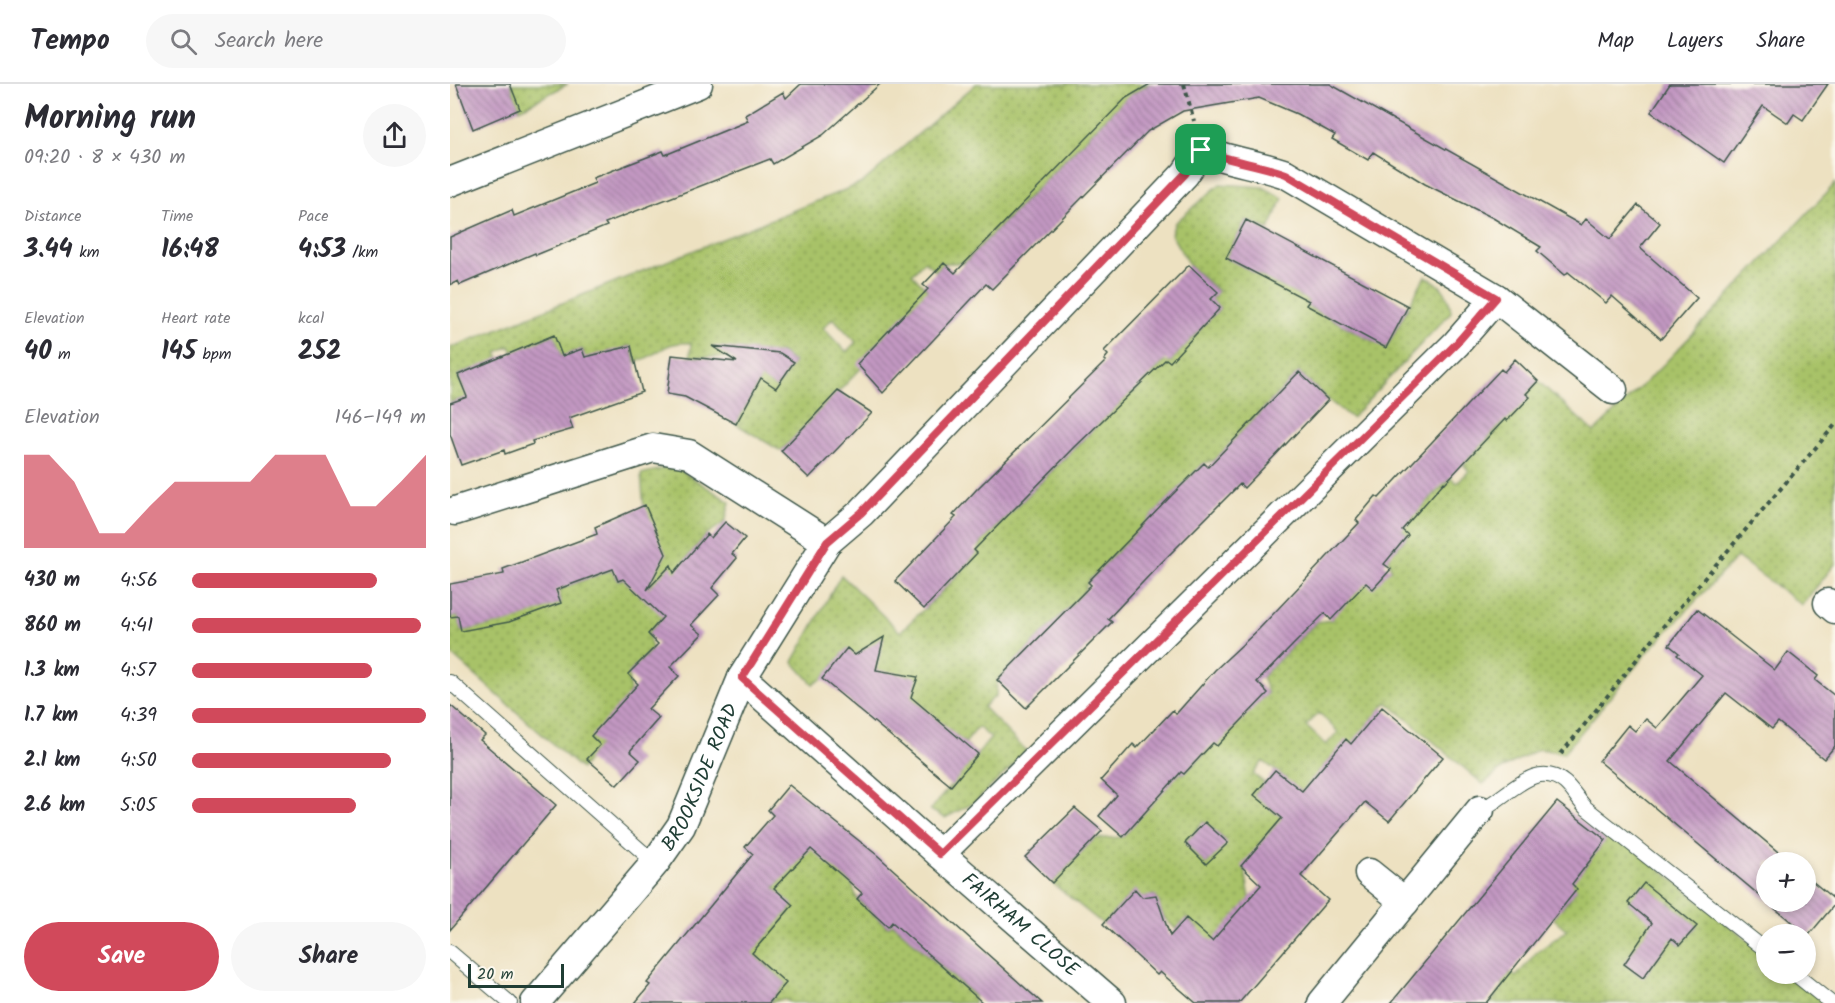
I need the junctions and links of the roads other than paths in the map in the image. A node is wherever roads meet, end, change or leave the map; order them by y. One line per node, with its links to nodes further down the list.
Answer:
1 (698, 84): 2 (street)
2 (453, 173)
3 (1496, 298): 4 (street); 6 (street, BROOKSIDE ROAD); 10 (street)
4 (1613, 390)
5 (455, 511): 6 (street)
6 (827, 542): 7 (street, BROOKSIDE ROAD)
7 (742, 678): 10 (street, FAIRHAM CLOSE); 11 (street, BROOKSIDE ROAD)
8 (450, 682): 11 (lane)
9 (1479, 810): 13 (street); 14 (lane)
10 (940, 854): 19 (street, FAIRHAM CLOSE)
11 (655, 863): 18 (street, BROOKSIDE ROAD)
12 (1369, 873): 13 (street)
13 (1404, 902): 20 (street)
14 (1756, 942)
15 (450, 952): 17 (lane)
16 (1807, 984): 21 (lane)
17 (510, 1003)
18 (535, 1003)
19 (1112, 1003)
20 (1322, 1003)
21 (1831, 1003)

